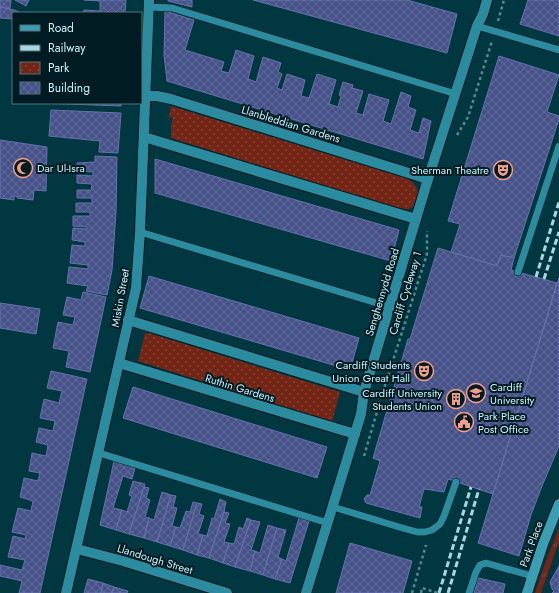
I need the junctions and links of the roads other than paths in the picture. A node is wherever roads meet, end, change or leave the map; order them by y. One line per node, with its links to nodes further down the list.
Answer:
1 (487, 0): 3 (street, Senghennydd Road)
2 (149, 4): 5 (lane); 6 (street, Miskin Street)
3 (477, 26): 4 (lane); 5 (street, Senghennydd Road)
4 (559, 50)
5 (456, 94): 9 (street, Senghennydd Road)
6 (146, 96): 7 (street, Miskin Street); 9 (street, Llanbleddian Gardens)
7 (144, 137): 10 (street); 11 (street, Miskin Street)
8 (559, 146): 12 (lane)
9 (428, 179): 10 (street, Senghennydd Road)
10 (416, 219): 13 (street, Senghennydd Road)
11 (140, 232): 13 (lane); 14 (street, Miskin Street)
12 (518, 272)
13 (390, 307): 16 (street, Senghennydd Road)
14 (128, 320): 15 (street, Miskin Street); 16 (street)
15 (119, 363): 17 (street, Ruthin Gardens); 18 (street, Miskin Street)
16 (364, 392): 17 (street, Senghennydd Road)
17 (355, 434): 21 (street, Senghennydd Road)
18 (99, 453): 22 (lane); 23 (street, Miskin Street)
19 (456, 482): 21 (lane)
20 (559, 504): 24 (street, Park Place)
21 (332, 507): 22 (street, Senghennydd Road)
22 (328, 522): 27 (street, Senghennydd Road)
23 (77, 549): 25 (street, Miskin Street); 26 (street, Llandough Street)
24 (532, 576): 28 (lane); 29 (street, Park Place)
25 (66, 593)
26 (227, 593)
27 (306, 593)
28 (469, 593)
29 (527, 593)

